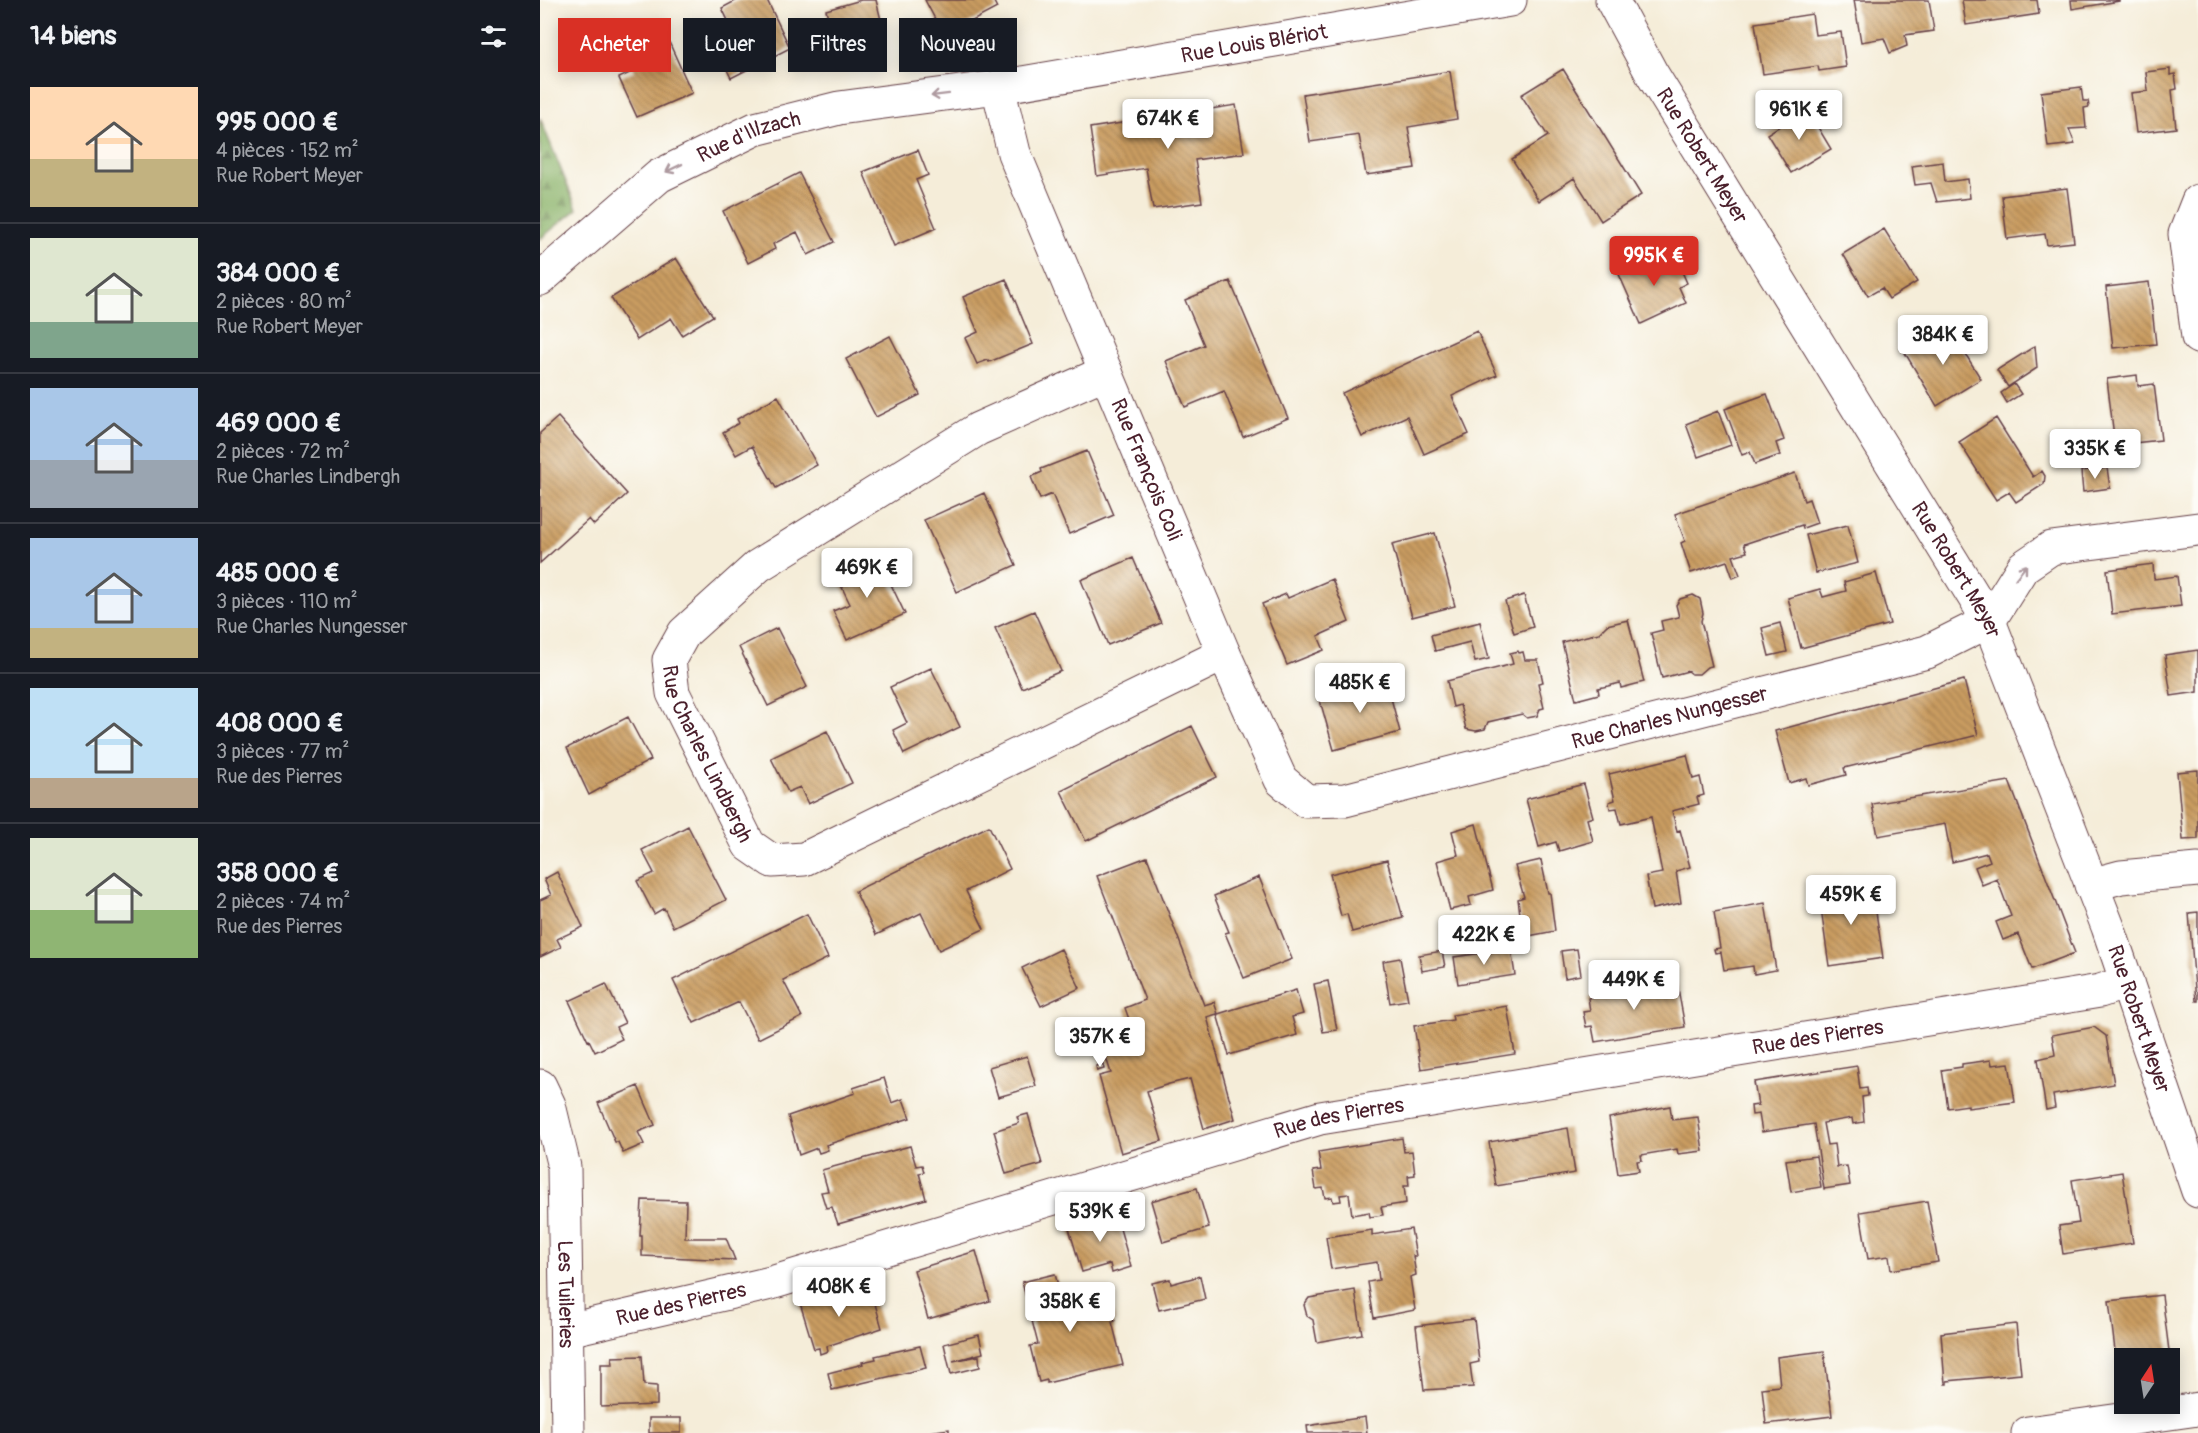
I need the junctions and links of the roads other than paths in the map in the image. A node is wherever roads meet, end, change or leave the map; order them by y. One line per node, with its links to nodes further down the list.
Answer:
1 (1510, 0): 3 (street, Rue Louis Blériot)
2 (1612, 0): 9 (street, Rue Robert Meyer)
3 (998, 87): 5 (street, Rue d'Illzach, one-way to 5); 7 (street, Rue François Coli)
4 (2198, 201): 6 (street)
5 (540, 279)
6 (2198, 337)
7 (1106, 372): 10 (street, Rue François Coli); 10 (street, Rue Charles Lindbergh)
8 (2198, 530): 9 (street, one-way to 8)
9 (1989, 621): 11 (street, Rue Charles Nungesser); 13 (street, Rue Robert Meyer)
10 (1224, 654): 11 (street, Rue François Coli)
11 (1345, 800)
12 (2198, 870): 13 (street)
13 (2091, 885): 14 (street, Rue Robert Meyer)
14 (2127, 982): 16 (street, Rue Robert Meyer); 18 (street, Rue des Pierres)
15 (540, 1086): 18 (street, Les Tuileries)
16 (2189, 1138): 17 (street, Rue Robert Meyer)
17 (2198, 1191)
18 (568, 1330): 20 (street, Les Tuileries)
19 (2198, 1409): 21 (street)
20 (568, 1433)
21 (2028, 1433)

